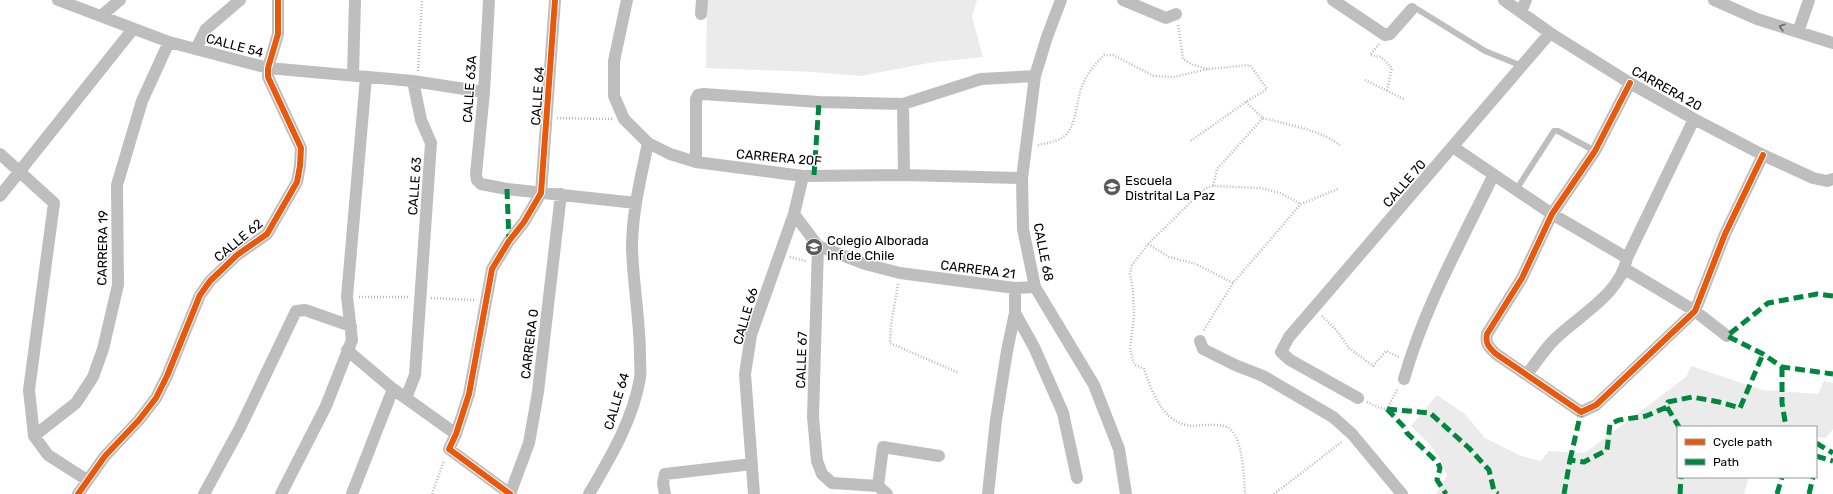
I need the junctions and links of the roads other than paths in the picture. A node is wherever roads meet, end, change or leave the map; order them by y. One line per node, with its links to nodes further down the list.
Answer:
1 (58, 0): 21 (street, CALLE 54)
2 (120, 0): 21 (street)
3 (240, 0): 27 (street)
4 (278, 0): 29 (street, CALLE 62)
5 (355, 0): 30 (street)
6 (489, 0): 35 (street, CALLE 63A)
7 (555, 0): 51 (street, CALLE 64)
8 (627, 0): 38 (street, CARRERA 20F)
9 (702, 0): 19 (street)
10 (1061, 0): 31 (street, CALLE 68)
11 (1123, 0): 20 (street)
12 (1333, 0): 17 (street)
13 (1504, 0): 18 (street, CARRERA 20)
14 (1526, 0): 18 (street)
15 (1714, 0): 23 (street, one-way to 15)
16 (1809, 0): 23 (street)
17 (1412, 8): 28 (lane)
18 (1521, 12): 24 (street, CARRERA 20)
19 (701, 14)
20 (1176, 14)
21 (101, 16): 22 (street, CALLE 54)
22 (133, 29): 25 (street, CALLE 54); 44 (street)
23 (1798, 32): 26 (street)
24 (1550, 33): 28 (street, CALLE 70); 34 (street, CARRERA 20)
25 (169, 42): 27 (street, CALLE 54); 73 (street, CARRERA 19)
26 (1833, 43)
27 (196, 49): 29 (street, CALLE 54)
28 (1522, 66): 39 (street, CALLE 70)
29 (268, 68): 30 (street, CALLE 54); 77 (street, CALLE 62)
30 (353, 75): 32 (street, CALLE 54)
31 (1035, 76): 36 (street); 48 (street, CALLE 68)
32 (366, 77): 33 (street, CALLE 54); 63 (street)
33 (415, 81): 35 (street, CALLE 54); 70 (street, CALLE 63)
34 (1630, 83): 37 (street, CARRERA 20); 40 (street)
35 (484, 92): 51 (street, CALLE 63A)
36 (903, 104): 43 (street); 45 (street)
37 (1694, 119): 42 (street, CARRERA 20); 58 (street)
38 (648, 143): 43 (street, CARRERA 20F); 54 (street, CALLE 64)
39 (1453, 147): 47 (street); 71 (street, CALLE 70)
40 (1595, 151): 50 (lane); 56 (street)
41 (0, 154): 44 (street)
42 (1763, 155): 49 (street, CARRERA 20); 61 (street)
43 (696, 162): 46 (street, CARRERA 20F)
44 (20, 171): 53 (street); 73 (street)
45 (904, 175): 46 (street, CARRERA 20F); 48 (street, CARRERA 20F)
46 (803, 176): 55 (street, CALLE 66)
47 (1493, 176): 50 (street); 68 (street)
48 (1022, 178): 59 (street, CALLE 68)
49 (1830, 180)
50 (1516, 190): 56 (street)
51 (541, 193): 52 (street); 72 (street)
52 (561, 194): 54 (street); 84 (street, CARRERA 0)
53 (0, 196)
54 (636, 203): 85 (street, CALLE 64)
55 (794, 214): 57 (street); 75 (street, CALLE 66)
56 (1552, 214): 58 (street); 67 (street)
57 (818, 246): 60 (street, CARRERA 21); 79 (street, CALLE 67)
58 (1626, 264): 61 (street); 67 (street)
59 (1035, 287): 60 (street, CARRERA 21); 78 (street, CALLE 68)
60 (1015, 288): 62 (street)
61 (1695, 311): 64 (street); 67 (street)
62 (1015, 313): 76 (street); 88 (street)
63 (351, 326): 66 (street); 81 (street)
64 (1727, 336)
65 (1200, 341): 90 (street)
66 (347, 350): 69 (street); 82 (street)
67 (1527, 374)
68 (1404, 379)
69 (393, 389): 70 (street); 83 (street)
70 (406, 398): 72 (street)
71 (1358, 398)
72 (456, 434): 84 (street)
73 (34, 436): 77 (street)
74 (939, 456): 79 (street)
75 (752, 464): 86 (street); 87 (street, CALLE 66)
76 (1077, 478)
77 (87, 480): 80 (street, CALLE 62)
78 (1126, 488): 89 (street)
79 (883, 490)
80 (78, 494)
81 (204, 494)
82 (281, 494)
83 (352, 494)
84 (510, 494)
85 (589, 494)
86 (665, 494)
87 (754, 494)
88 (988, 494)
89 (1133, 494)
90 (1402, 494)

